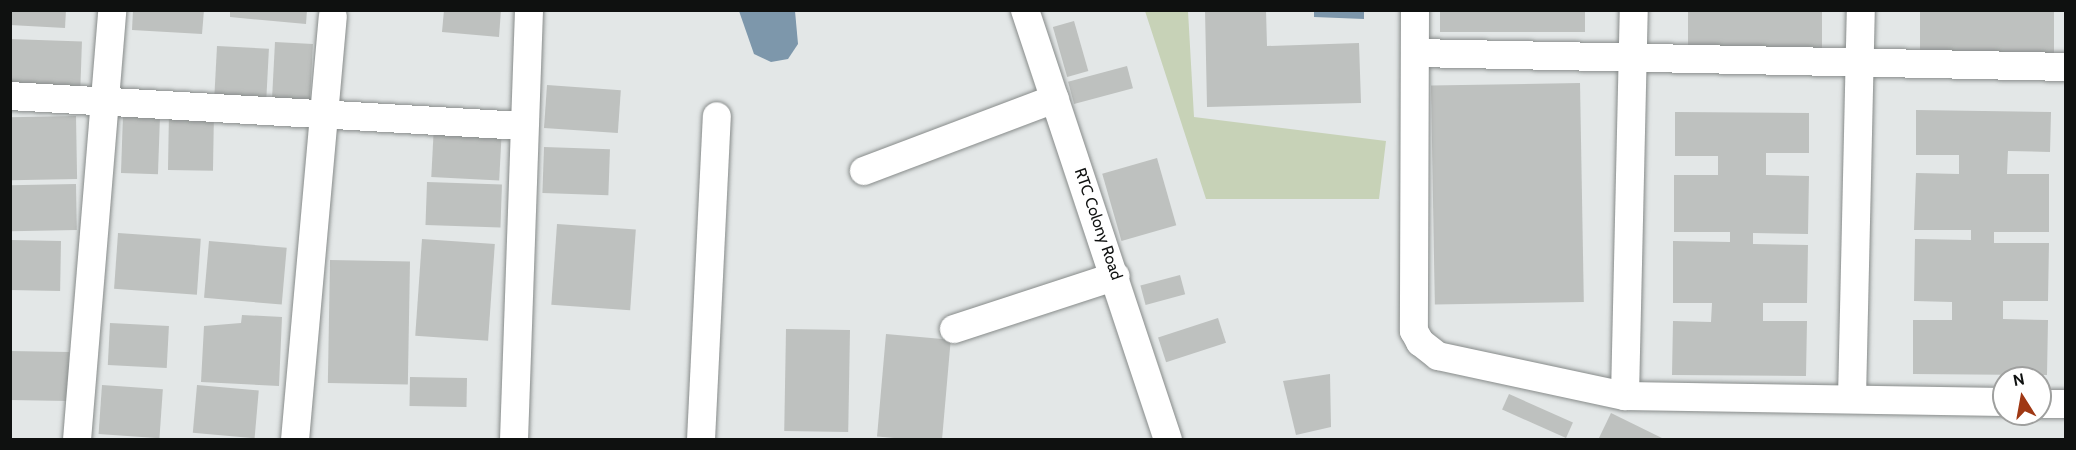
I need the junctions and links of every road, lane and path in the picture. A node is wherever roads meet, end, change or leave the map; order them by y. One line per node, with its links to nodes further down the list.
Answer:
1 (112, 10): 14 (street)
2 (529, 10): 17 (street)
3 (1024, 10): 13 (street, RTC Colony Road)
4 (1415, 10): 8 (street)
5 (1634, 10): 9 (street)
6 (1860, 10): 10 (street)
7 (333, 17): 15 (street)
8 (1416, 53): 9 (street); 21 (street)
9 (1633, 58): 10 (street); 21 (street)
10 (1859, 62): 11 (street); 22 (street)
11 (2066, 67)
12 (10, 96): 14 (street)
13 (1055, 99): 18 (street); 19 (street, RTC Colony Road)
14 (103, 103): 15 (street); 24 (street)
15 (323, 113): 17 (street); 25 (street)
16 (717, 116): 27 (street)
17 (523, 126): 26 (street)
18 (864, 171)
19 (1116, 276): 20 (street); 28 (street, RTC Colony Road)
20 (954, 329)
21 (1625, 396): 22 (street)
22 (1852, 398): 23 (street)
23 (1992, 402)
24 (77, 440)
25 (295, 440)
26 (514, 440)
27 (701, 440)
28 (1168, 440)

